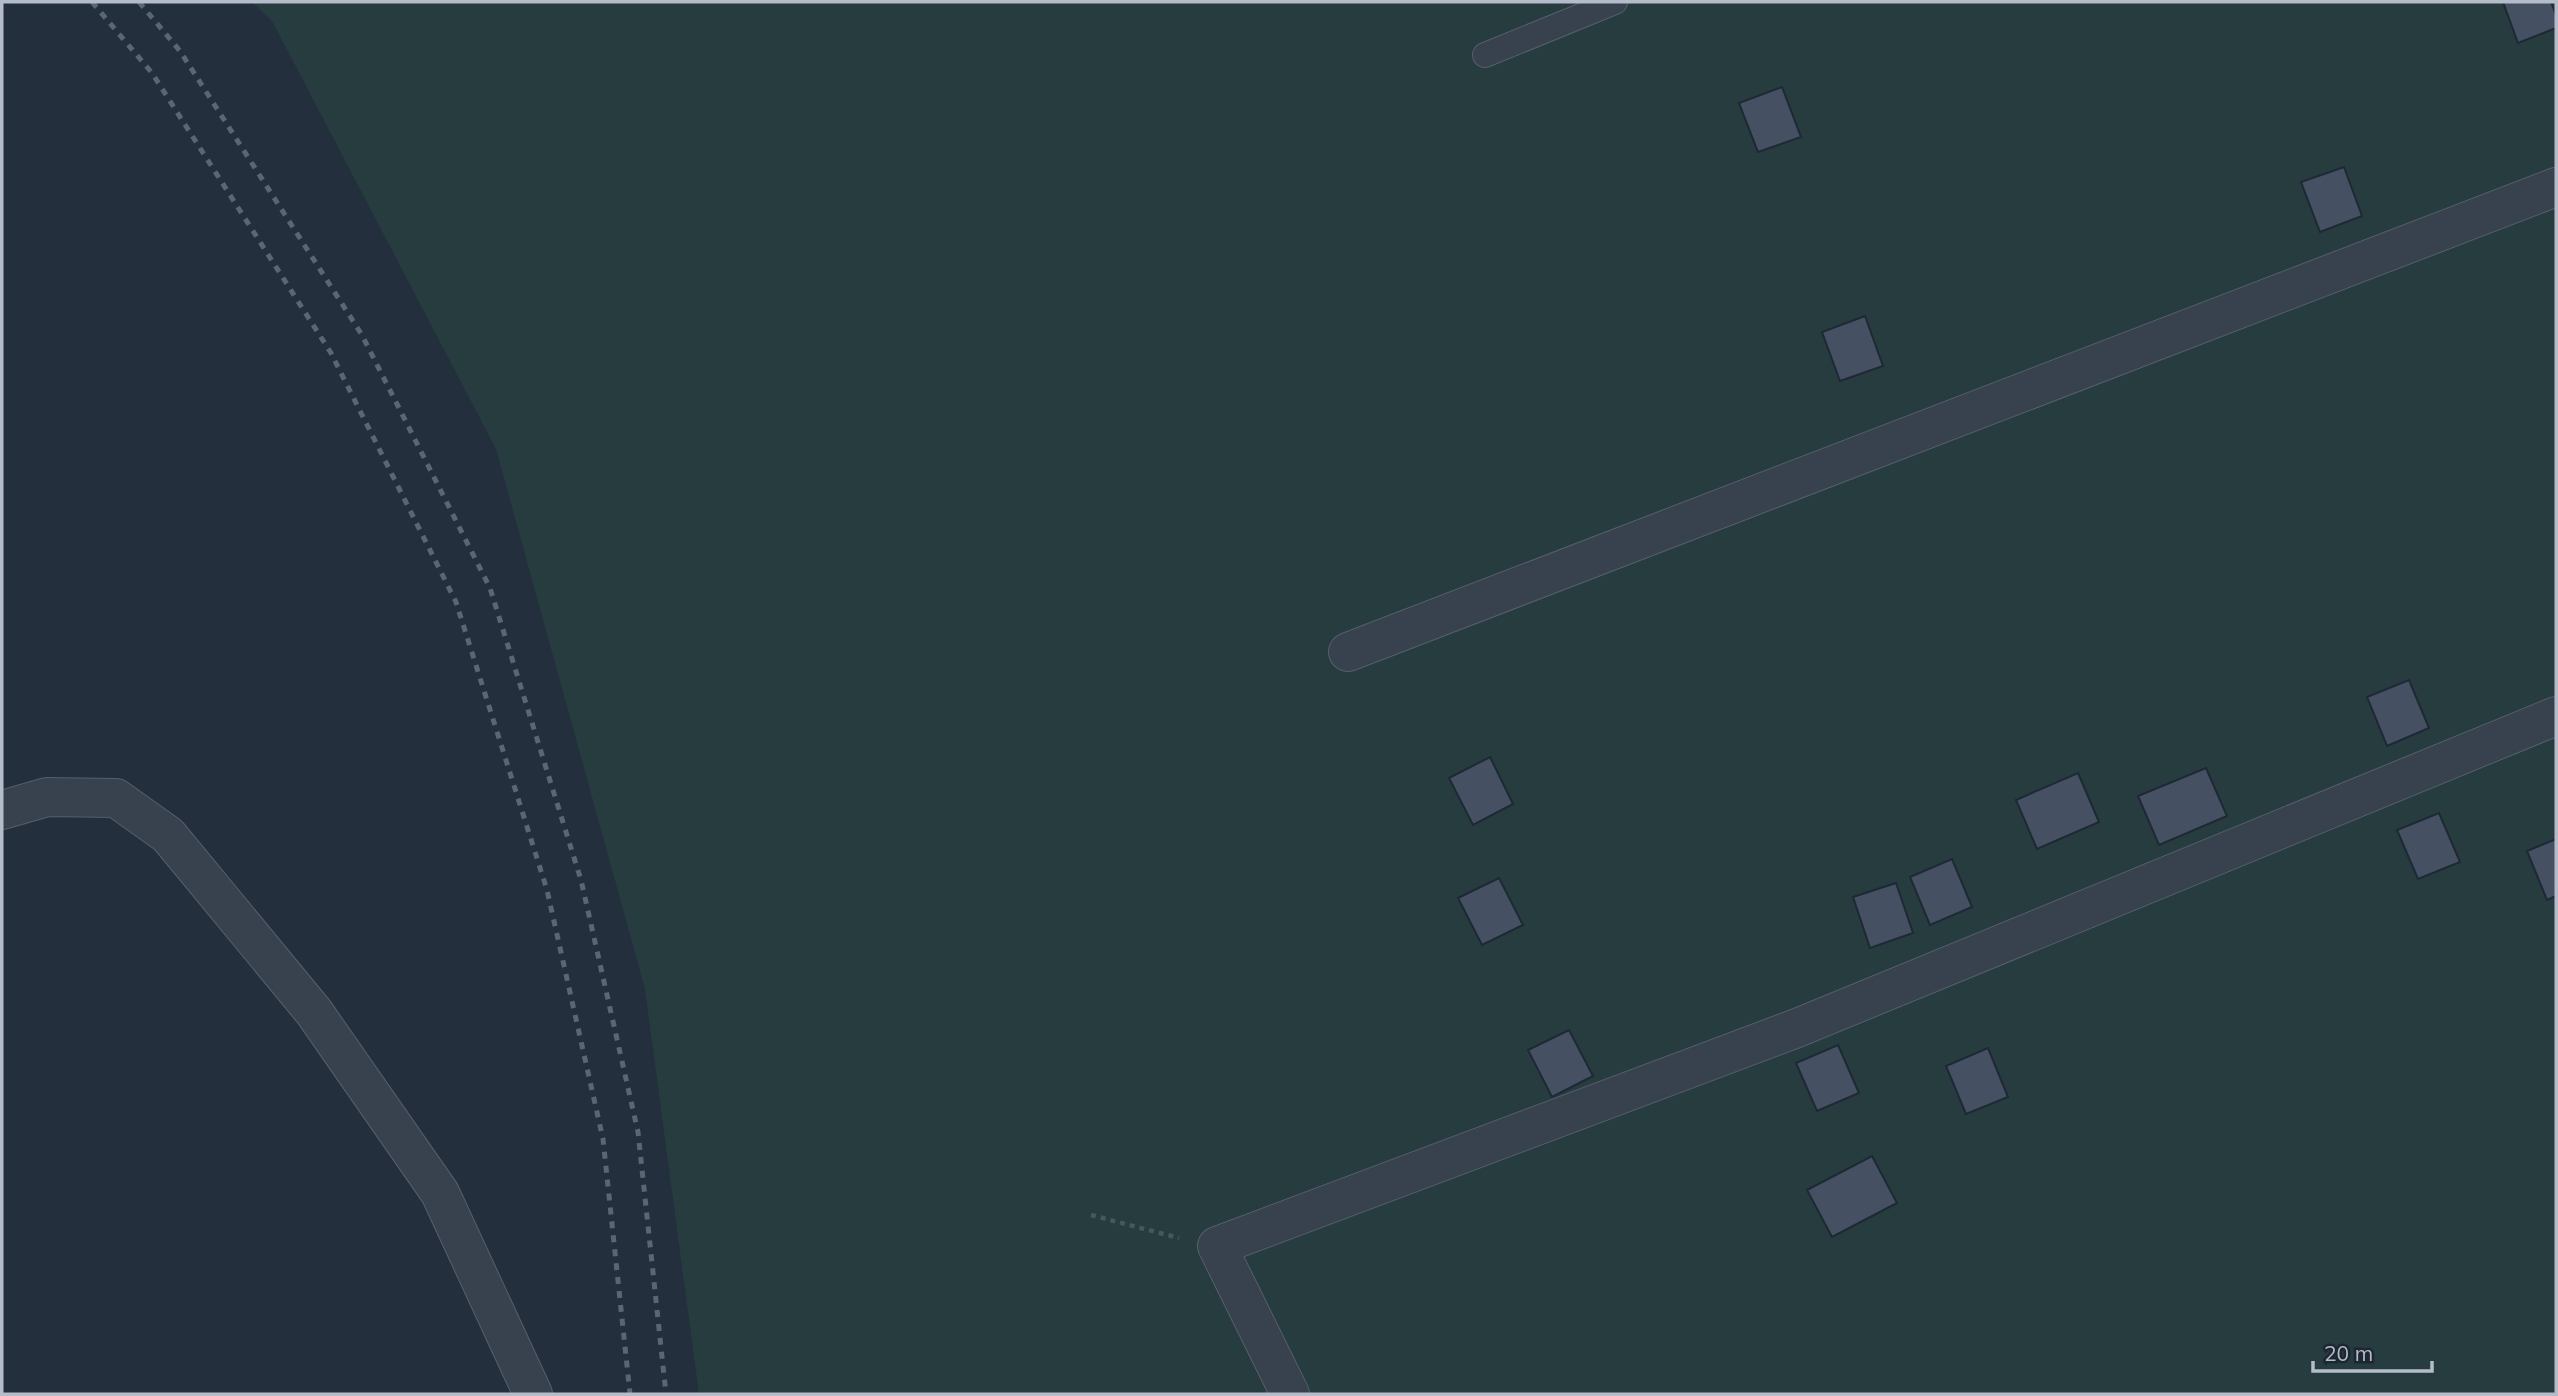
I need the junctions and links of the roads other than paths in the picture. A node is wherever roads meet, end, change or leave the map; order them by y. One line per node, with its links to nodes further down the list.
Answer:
1 (1615, 2): 2 (lane)
2 (1485, 55)
3 (2556, 187): 4 (street)
4 (1348, 652)
5 (2556, 716): 8 (street)
6 (2, 810): 7 (street)
7 (533, 1394)
8 (1290, 1394)

